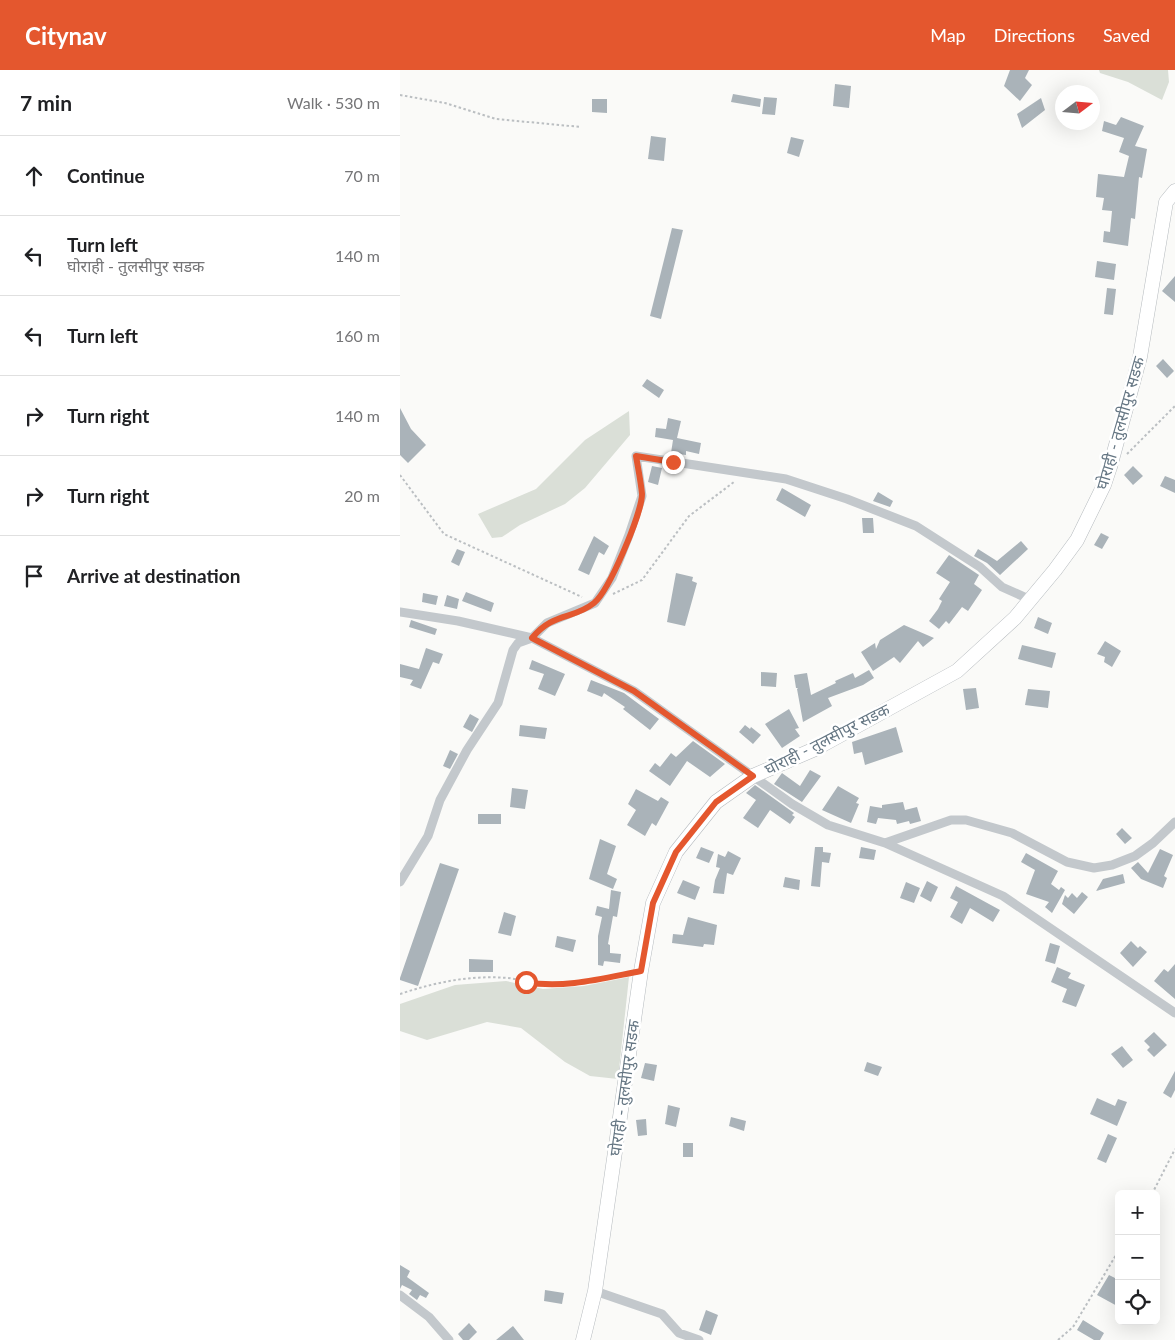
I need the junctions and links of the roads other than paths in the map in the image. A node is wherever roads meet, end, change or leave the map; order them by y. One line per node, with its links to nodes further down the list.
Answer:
1 (1175, 191): 2 (main road, घोराही - तुलसीपुर सडक)
2 (1029, 599): 4 (street); 5 (main road, घोराही - तुलसीपुर सडक)
3 (400, 612): 4 (street)
4 (532, 638): 5 (street); 8 (street)
5 (753, 776): 7 (street); 10 (main road, घोराही - तुलसीपुर सडक)
6 (1175, 822): 7 (street)
7 (885, 843): 9 (street)
8 (400, 882)
9 (1175, 1013)
10 (595, 1291): 13 (main road, घोराही - तुलसीपुर सडक); 14 (street)
11 (400, 1295): 12 (street)
12 (449, 1340)
13 (583, 1340)
14 (699, 1340)

